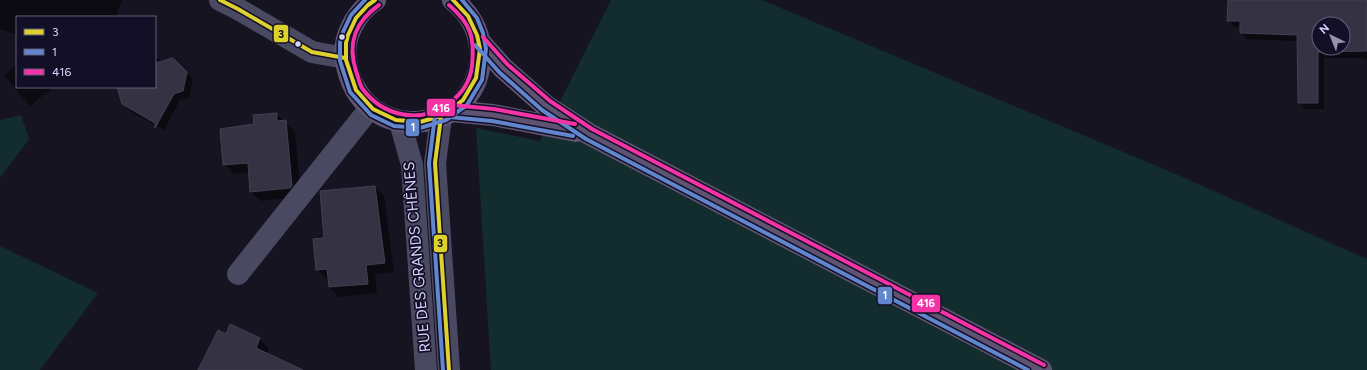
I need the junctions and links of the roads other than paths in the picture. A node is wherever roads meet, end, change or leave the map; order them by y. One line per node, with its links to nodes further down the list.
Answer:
1 (220, 0): 5 (street)
2 (375, 0): 5 (main road)
3 (453, 0): 4 (main road)
4 (479, 41): 7 (main road); 9 (main road)
5 (345, 58): 6 (main road)
6 (370, 108): 8 (main road); 10 (street)
7 (446, 114): 8 (main road); 9 (main road); 12 (street, RUE DES GRANDS CHÊNES)
8 (400, 122): 11 (street, RUE DES GRANDS CHÊNES)
9 (589, 134): 13 (main road)
10 (238, 274)
11 (426, 370)
12 (449, 370)
13 (1041, 370)

